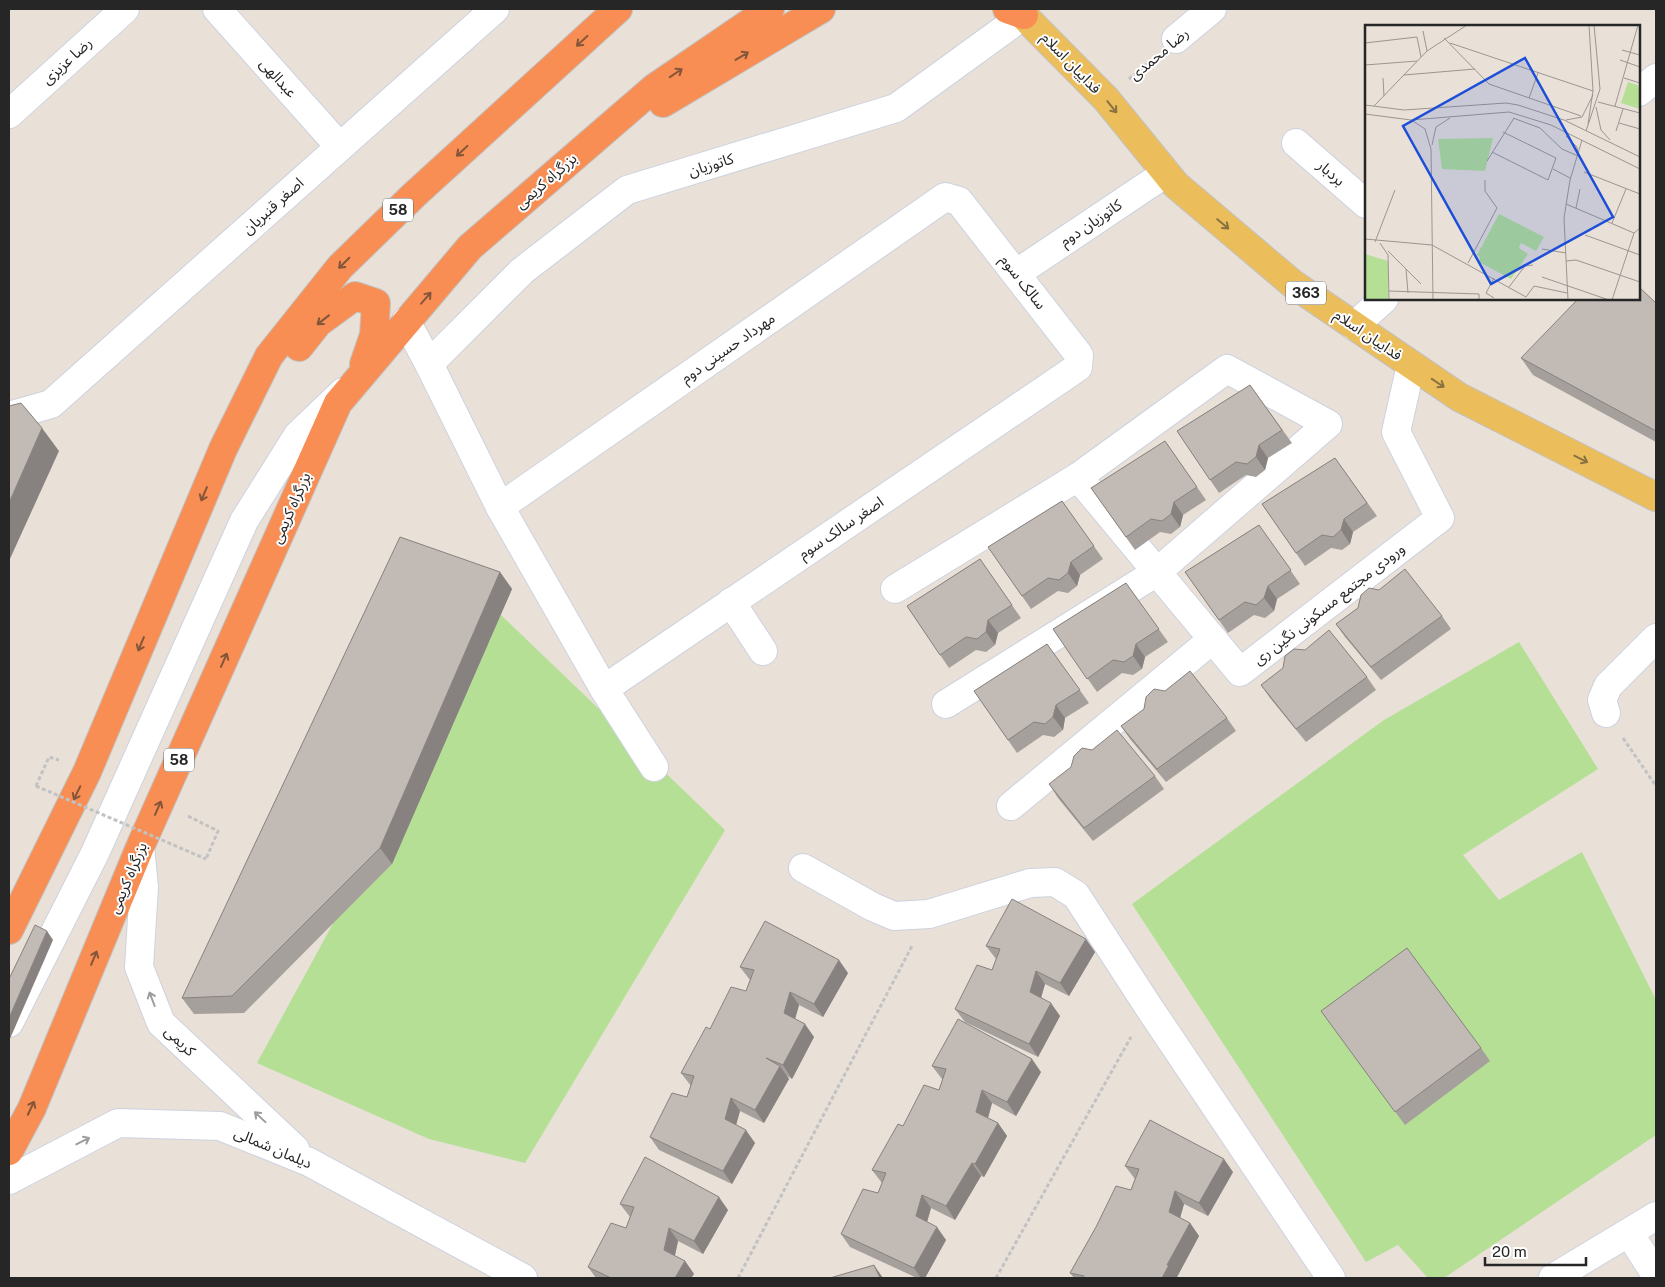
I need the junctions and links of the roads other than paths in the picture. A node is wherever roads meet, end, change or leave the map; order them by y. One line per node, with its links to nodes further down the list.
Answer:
1 (125, 9): 12 (street, رضا عزیزی)
2 (217, 9): 14 (street, عبدالهی)
3 (495, 9): 14 (street, اصغر قنبریان)
4 (618, 9): 28 (highway, 58, one-way to 28)
5 (770, 9): 15 (highway, بزرگراه کریمی / 58, one-way to 5)
6 (821, 9): 15 (highway, one-way to 6)
7 (1212, 9): 9 (street, رضا محمدی)
8 (1016, 11): 16 (main road, فداییان اسلام / 363, one-way to 16); 23 (street, کاتوزیان)
9 (1176, 39)
10 (1656, 78): 11 (street)
11 (1640, 91)
12 (9, 114)
13 (1296, 143): 18 (street, بردبار)
14 (340, 147): 27 (street, اصغر قنبریان)
15 (580, 152): 21 (highway, بزرگراه کریمی / 58, one-way to 15)
16 (1166, 173): 19 (street, کاتوزیان دوم); 22 (main road, فداییان اسلام / 363, one-way to 22)
17 (960, 201): 19 (street, سالک سوم); 31 (street, مهرداد حسینی دوم)
18 (1365, 203)
19 (1017, 274): 25 (street, سالک سوم)
20 (1383, 300): 22 (street)
21 (406, 321): 23 (street); 26 (highway, بزرگراه کریمی / 58)
22 (1354, 326): 24 (main road, فداییان اسلام / 363)
23 (429, 364): 31 (street)
24 (1411, 364): 30 (main road, فداییان اسلام / 363, one-way to 30); 36 (street, ورودی مجتمع مسکونی نگین ری)
25 (1078, 367): 34 (street, اصغر سالک سوم)
26 (360, 375): 28 (highway, one-way to 28); 43 (highway, بزرگراه کریمی / 58, one-way to 26); 46 (street)
27 (9, 416)
28 (223, 449): 45 (highway, 58, one-way to 45)
29 (1078, 477): 32 (street, ورودی مجتمع مسکونی نگین ری); 32 (street); 33 (street)
30 (1656, 497)
31 (500, 508): 38 (street)
32 (1157, 572): 36 (street, ورودی مجتمع مسکونی نگین ری); 39 (street)
33 (895, 588)
34 (731, 602): 37 (street); 38 (street, اصغر سالک سوم)
35 (1656, 638): 40 (street)
36 (1213, 639): 42 (street)
37 (763, 651)
38 (604, 689): 41 (street)
39 (946, 704)
40 (1606, 713)
41 (654, 767)
42 (1011, 806)
43 (140, 848): 47 (highway, بزرگراه کریمی / 58, one-way to 43); 48 (street, کریمی, one-way to 43)
44 (803, 868): 54 (street)
45 (9, 930)
46 (9, 1023)
47 (9, 1151)
48 (308, 1162): 49 (street, دیلمان شمالی, one-way to 48); 53 (street, دیلمان شمالی)
49 (9, 1180)
50 (1656, 1216): 51 (street)
51 (1629, 1233): 52 (street); 55 (street)
52 (1656, 1275)
53 (523, 1278)
54 (1331, 1278)
55 (1553, 1278)

